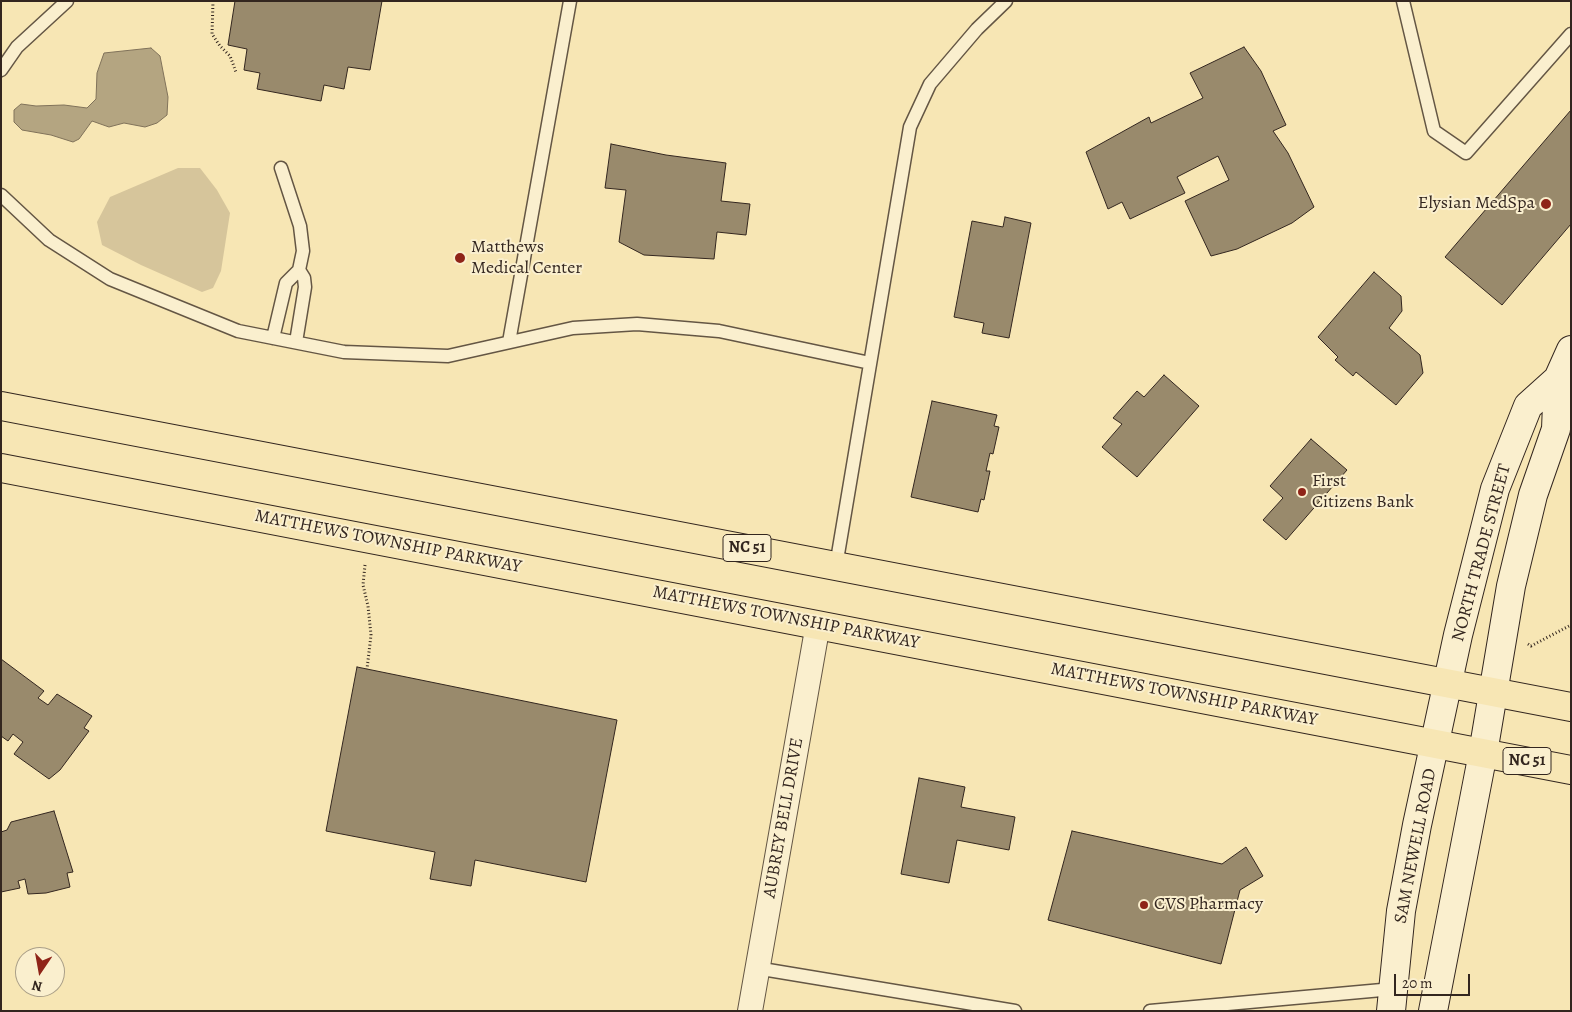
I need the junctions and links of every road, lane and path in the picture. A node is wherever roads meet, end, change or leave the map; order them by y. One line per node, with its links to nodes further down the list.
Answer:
1 (67, 1): 7 (lane)
2 (213, 1): 8 (path)
3 (570, 1): 14 (lane)
4 (1006, 1): 16 (lane)
5 (1403, 1): 6 (lane)
6 (1571, 34)
7 (1, 70)
8 (236, 72)
9 (281, 168): 11 (lane)
10 (1, 195): 12 (lane)
11 (299, 270): 12 (lane); 13 (lane)
12 (273, 338): 13 (lane)
13 (296, 342): 14 (lane)
14 (509, 342): 16 (lane)
15 (1571, 350): 17 (main road, NORTH TRADE STREET)
16 (870, 363): 21 (lane)
17 (1558, 379): 26 (main road, NORTH TRADE STREET); 27 (main road, NORTH TRADE STREET)
18 (1, 406): 21 (main road, NC 51)
19 (1, 468): 22 (main road, MATTHEWS TOWNSHIP PARKWAY / NC 51)
20 (365, 565): 25 (path)
21 (836, 566): 26 (main road, NC 51)
22 (818, 624): 29 (main road, MATTHEWS TOWNSHIP PARKWAY / NC 51); 32 (street, AUBREY BELL DRIVE)
23 (1571, 624): 24 (path)
24 (1524, 640)
25 (367, 669)
26 (1448, 683): 27 (main road, NC 51); 29 (main road, SAM NEWELL ROAD)
27 (1492, 691): 28 (main road, NC 51); 30 (main road)
28 (1571, 707)
29 (1436, 743): 30 (main road, MATTHEWS TOWNSHIP PARKWAY / NC 51); 33 (main road, SAM NEWELL ROAD)
30 (1483, 753): 31 (main road, MATTHEWS TOWNSHIP PARKWAY / NC 51); 37 (main road)
31 (1571, 770)
32 (756, 968): 34 (street, AUBREY BELL DRIVE); 35 (lane)
33 (1392, 1000): 36 (lane)
34 (750, 1011)
35 (1015, 1011)
36 (1150, 1011)
37 (1433, 1011)

